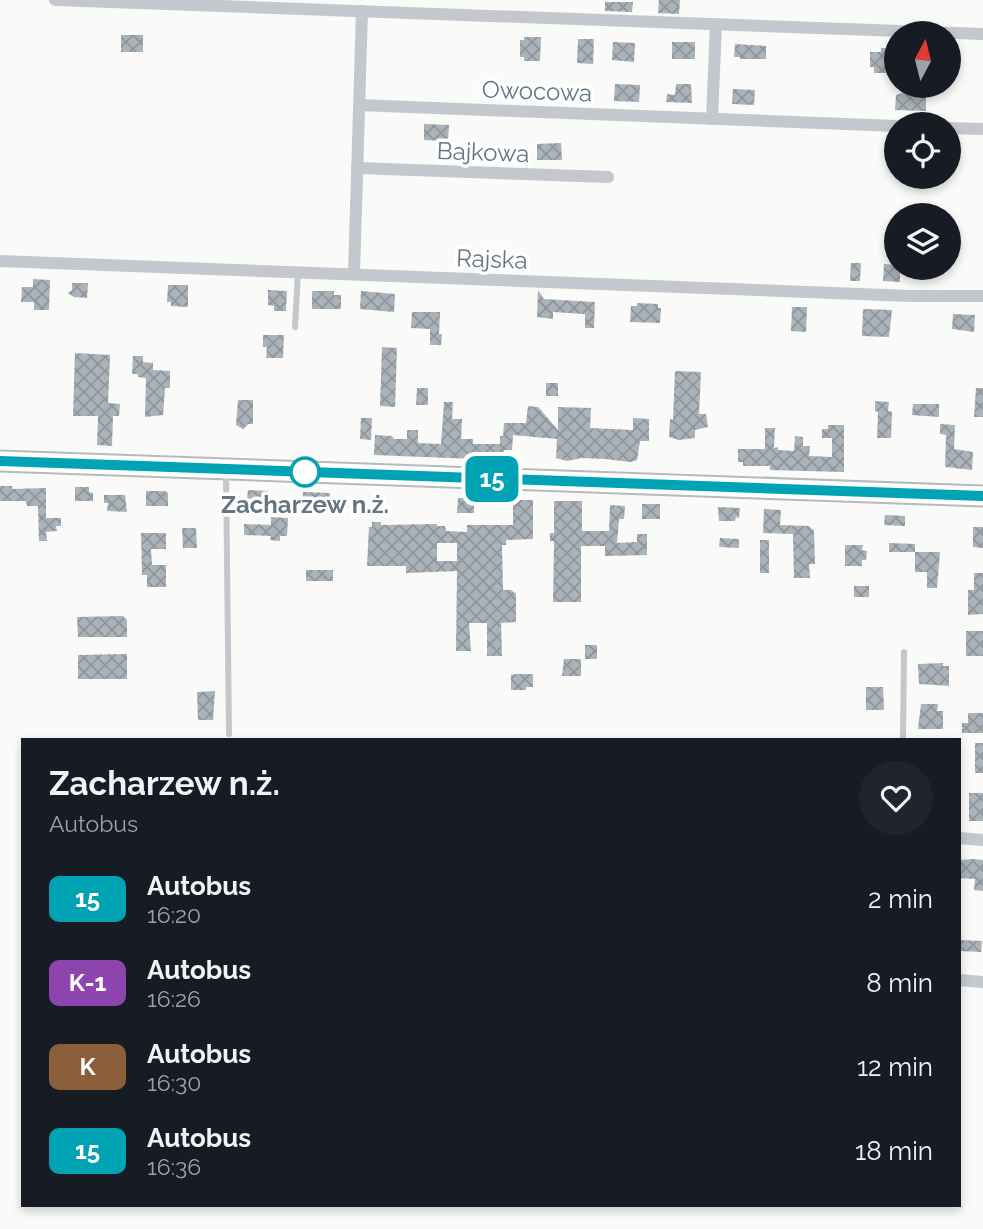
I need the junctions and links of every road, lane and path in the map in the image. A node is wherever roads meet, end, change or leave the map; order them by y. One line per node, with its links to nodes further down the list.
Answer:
1 (55, 0): 2 (street)
2 (362, 11): 3 (street); 5 (street)
3 (716, 24): 4 (street); 6 (street)
4 (983, 34)
5 (359, 105): 6 (street, Owocowa); 10 (street)
6 (712, 119): 7 (street, Owocowa)
7 (884, 126)
8 (961, 128): 9 (street)
9 (983, 129)
10 (357, 168): 11 (street, Bajkowa); 14 (street)
11 (608, 177)
12 (0, 261): 13 (street, Rajska)
13 (298, 272): 14 (street, Rajska); 16 (lane)
14 (354, 274): 15 (street, Rajska)
15 (983, 296)
16 (295, 327)
17 (0, 461): 18 (main road)
18 (226, 469): 19 (main road); 21 (lane)
19 (983, 496)
20 (904, 652): 22 (lane)
21 (229, 734)
22 (903, 738)
23 (961, 838): 24 (street)
24 (983, 840)
25 (961, 980): 26 (street)
26 (983, 982)

